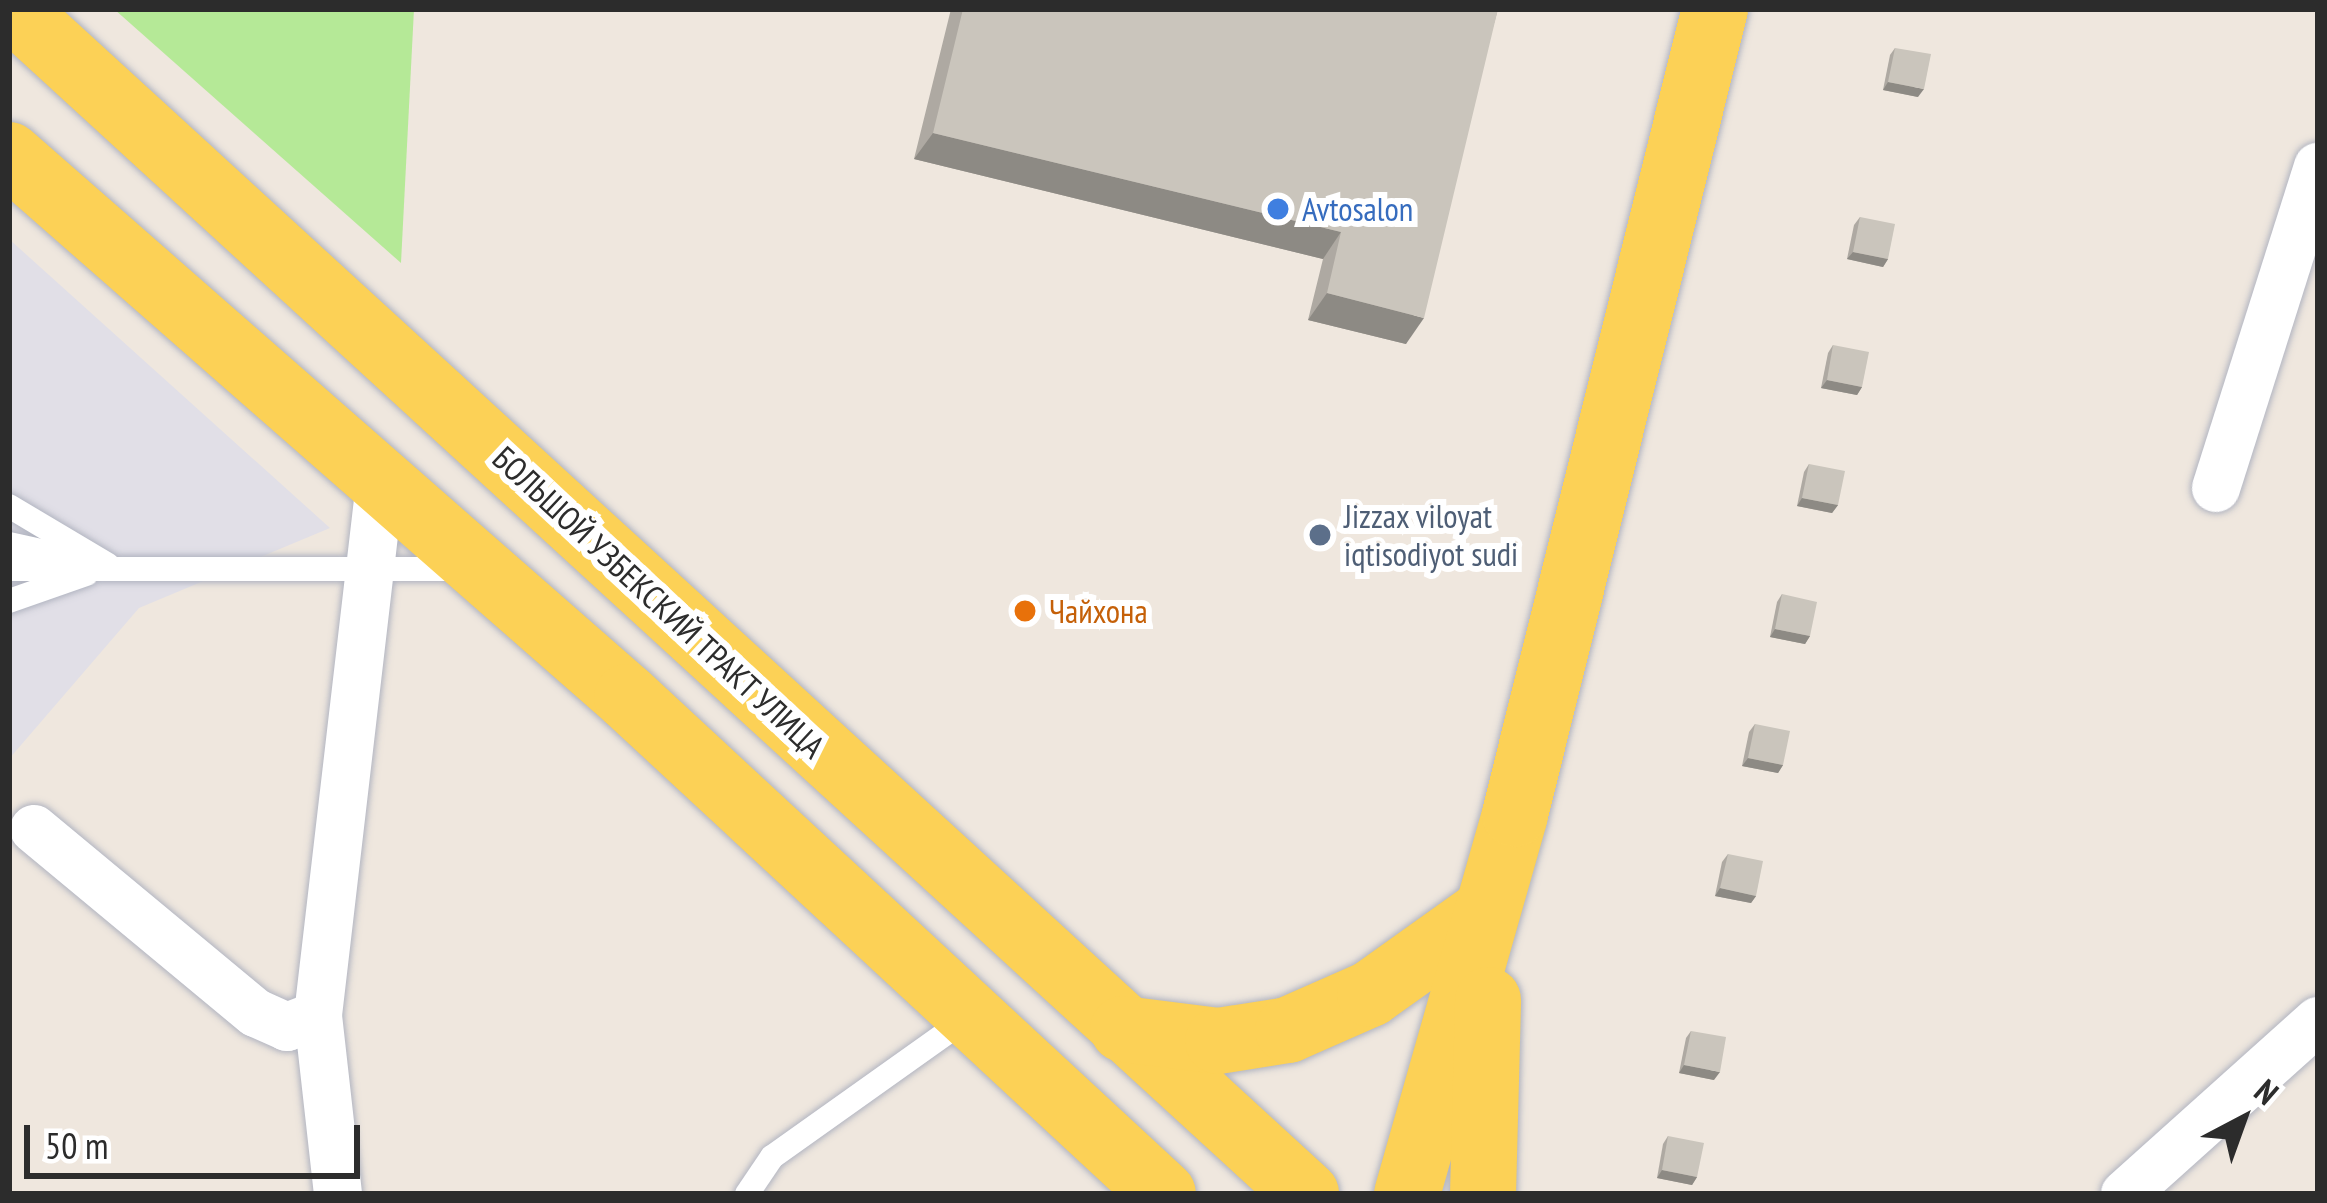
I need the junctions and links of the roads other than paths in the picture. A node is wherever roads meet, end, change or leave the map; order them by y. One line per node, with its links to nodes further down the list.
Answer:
1 (13, 9): 23 (main road, БОЛЬШОЙ УЗБЕКСКИЙ ТРАКТ УЛИЦА)
2 (1714, 9): 19 (main road)
3 (9, 155): 5 (main road)
4 (2318, 167): 6 (street)
5 (380, 483): 13 (street); 14 (main road)
6 (2216, 488)
7 (9, 506): 11 (lane)
8 (9, 526): 11 (lane)
9 (9, 544): 11 (lane)
10 (9, 556): 11 (lane)
11 (110, 566): 12 (lane); 13 (lane); 15 (lane); 16 (lane); 17 (lane)
12 (9, 568)
13 (377, 568): 14 (lane); 20 (street)
14 (477, 569): 21 (main road)
15 (9, 580)
16 (9, 592)
17 (9, 601)
18 (34, 829): 20 (street)
19 (1490, 888): 23 (main road); 28 (main road); 29 (main road)
20 (318, 1015): 24 (street)
21 (971, 1015): 25 (lane); 26 (main road)
22 (2318, 1022): 30 (street)
23 (1123, 1029): 27 (main road, БОЛЬШОЙ УЗБЕКСКИЙ ТРАКТ УЛИЦА)
24 (338, 1194)
25 (747, 1194)
26 (1163, 1194)
27 (1306, 1194)
28 (1407, 1194)
29 (1483, 1194)
30 (2125, 1194)

